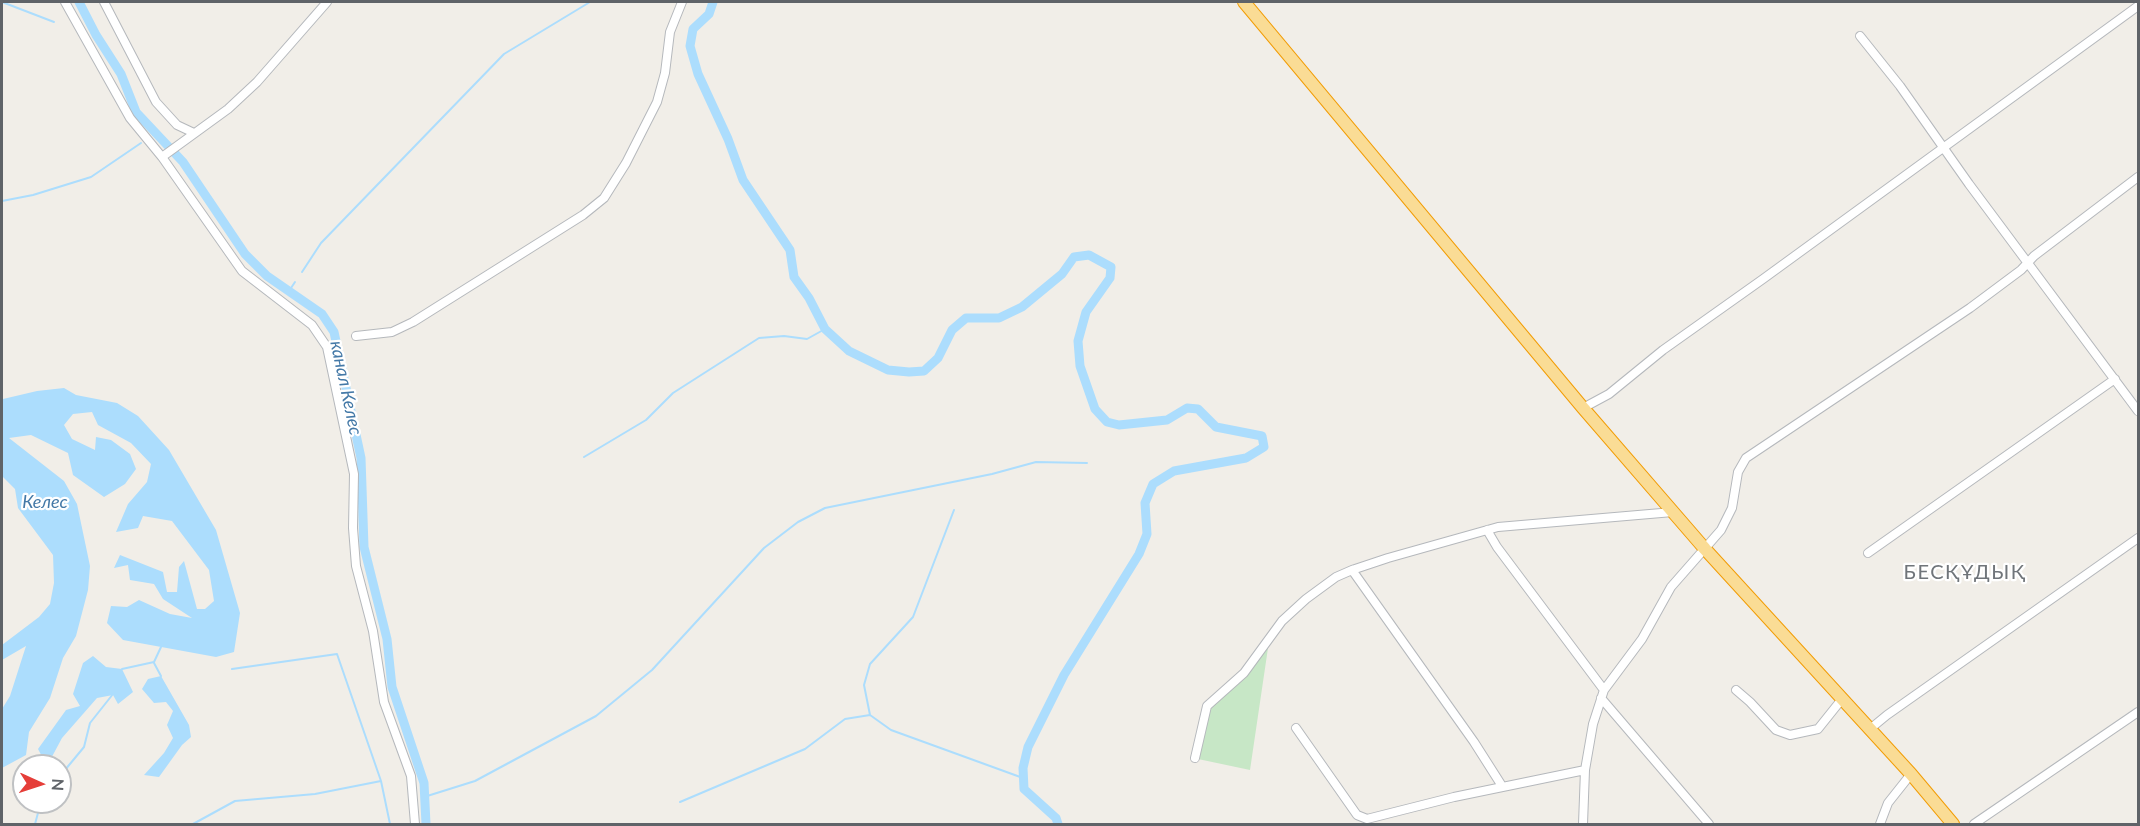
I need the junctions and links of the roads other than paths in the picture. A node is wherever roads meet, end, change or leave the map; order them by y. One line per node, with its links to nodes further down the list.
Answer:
1 (65, 2): 10 (street)
2 (104, 2): 8 (street)
3 (327, 2): 8 (street)
4 (682, 2): 13 (street)
5 (1244, 2): 15 (highway)
6 (2139, 6): 9 (street)
7 (1860, 36): 9 (street)
8 (194, 133): 10 (street)
9 (1943, 147): 12 (street); 15 (street)
10 (162, 157): 34 (street)
11 (2139, 177): 12 (street)
12 (2027, 263): 14 (street); 20 (street)
13 (356, 336)
14 (2115, 379): 16 (street); 21 (street)
15 (1583, 408): 17 (highway)
16 (2139, 411)
17 (1673, 512): 18 (street); 20 (highway)
18 (1487, 530): 22 (street); 24 (street)
19 (2139, 538): 28 (street)
20 (1705, 549): 24 (street); 25 (highway)
21 (1868, 553)
22 (1352, 570): 29 (street); 32 (street)
23 (1736, 690): 25 (street)
24 (1603, 694): 30 (street); 33 (street)
25 (1842, 699): 28 (highway)
26 (2139, 712): 38 (street)
27 (1296, 728): 32 (street)
28 (1870, 729): 31 (highway)
29 (1195, 758)
30 (1585, 770): 32 (street); 35 (street)
31 (1911, 774): 36 (street); 37 (highway)
32 (1502, 786)
33 (1709, 824)
34 (415, 825)
35 (1583, 825)
36 (1880, 825)
37 (1953, 825)
38 (1974, 825)

